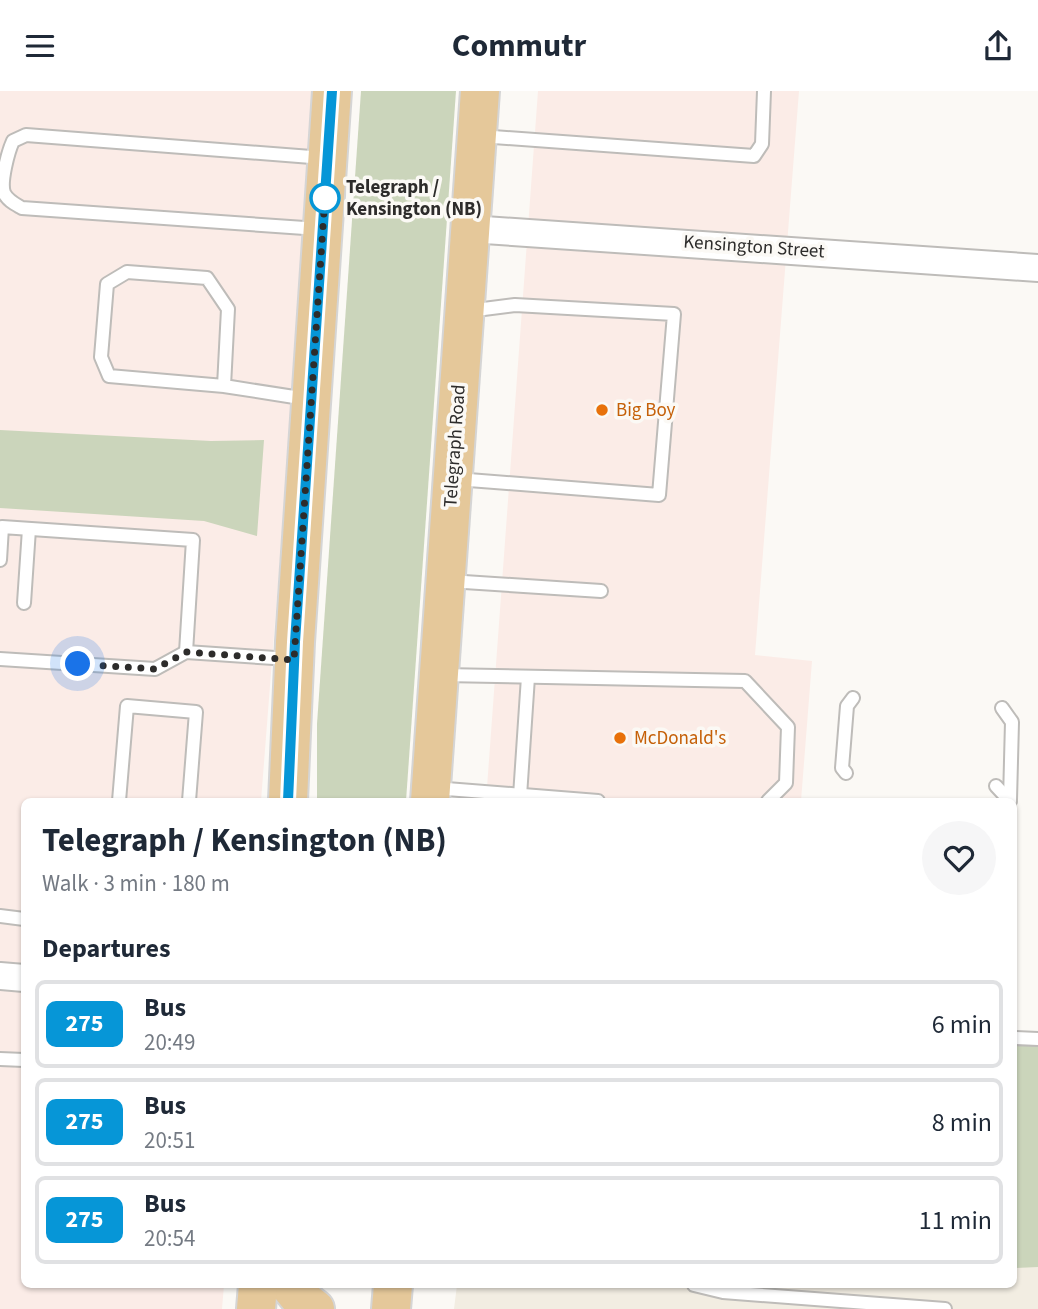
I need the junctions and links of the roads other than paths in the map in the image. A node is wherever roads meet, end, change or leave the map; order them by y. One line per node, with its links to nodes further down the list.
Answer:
1 (332, 91): 5 (main road)
2 (480, 91): 4 (main road, Telegraph Road)
3 (764, 91): 4 (lane)
4 (477, 135): 7 (main road, Telegraph Road)
5 (328, 158): 6 (main road); 6 (lane)
6 (323, 229): 11 (main road)
7 (470, 229): 8 (street, Kensington Street); 9 (main road, Telegraph Road)
8 (1038, 268)
9 (464, 311): 12 (main road, Telegraph Road); 12 (lane)
10 (224, 386): 10 (lane); 11 (lane)
11 (311, 400): 21 (main road)
12 (453, 479): 16 (main road, Telegraph Road)
13 (1, 527): 14 (lane); 15 (lane)
14 (29, 529): 18 (lane); 19 (lane)
15 (0, 560)
16 (445, 581): 17 (lane); 22 (main road, Telegraph Road)
17 (601, 591)
18 (24, 603)
19 (186, 652): 20 (lane); 21 (lane)
20 (0, 659)
21 (294, 660): 28 (main road)
22 (439, 675): 23 (lane); 29 (main road, Telegraph Road)
23 (528, 677): 30 (lane); 34 (lane)
24 (853, 698): 26 (lane)
25 (1002, 708): 36 (lane)
26 (846, 773)
27 (996, 786): 35 (lane)
28 (292, 791)
29 (430, 794): 30 (lane)
30 (520, 796): 33 (lane)
31 (119, 798): 32 (lane)
32 (189, 798)
33 (551, 798)
34 (771, 798)
35 (1007, 798)
36 (1010, 798)
37 (0, 916): 38 (lane)
38 (21, 919)
39 (0, 976): 40 (street)
40 (21, 978)
41 (1017, 1038): 42 (lane)
42 (1038, 1039)
43 (0, 1059): 44 (lane)
44 (21, 1061)
45 (258, 1288): 49 (main road)
46 (291, 1288): 50 (main road)
47 (393, 1288): 51 (main road)
48 (706, 1288): 52 (lane)
49 (256, 1309)
50 (315, 1309)
51 (391, 1309)
52 (945, 1309)

